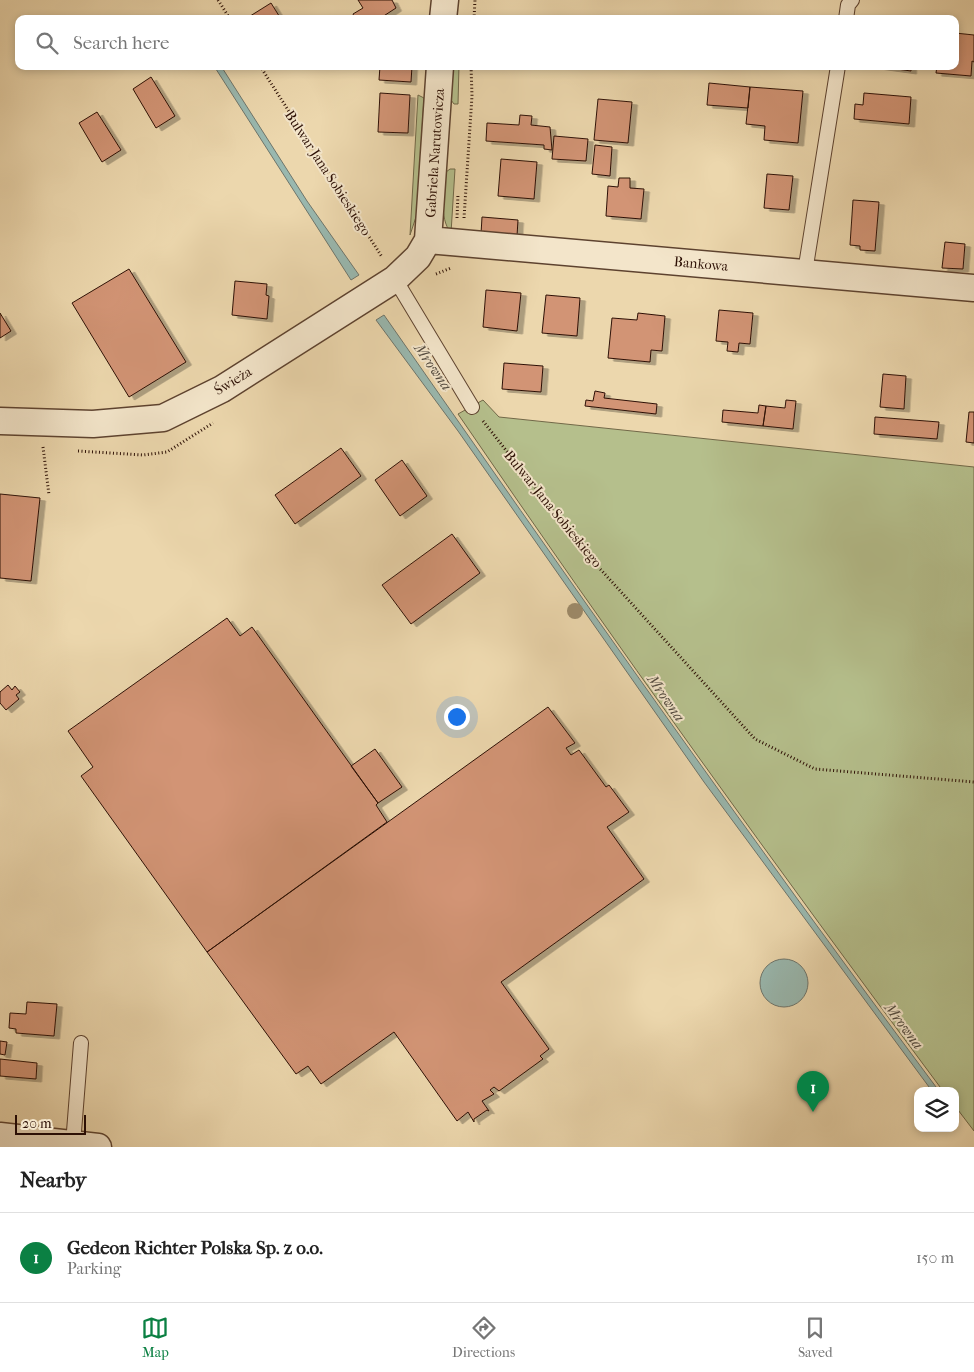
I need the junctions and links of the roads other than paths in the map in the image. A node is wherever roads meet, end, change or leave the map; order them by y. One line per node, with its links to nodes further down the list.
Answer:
1 (445, 0): 3 (street)
2 (852, 0): 4 (lane)
3 (443, 15)
4 (847, 15)
5 (440, 70): 7 (street, Gabriela Narutowicza)
6 (837, 70): 9 (lane)
7 (428, 240): 8 (street, Świeża); 9 (street, Bankowa)
8 (389, 265): 11 (lane); 12 (street, Świeża)
9 (804, 272): 10 (street, Bankowa)
10 (974, 288)
11 (472, 407)
12 (0, 421)
13 (81, 1043): 15 (lane)
14 (0, 1136): 15 (street)
15 (85, 1146)

